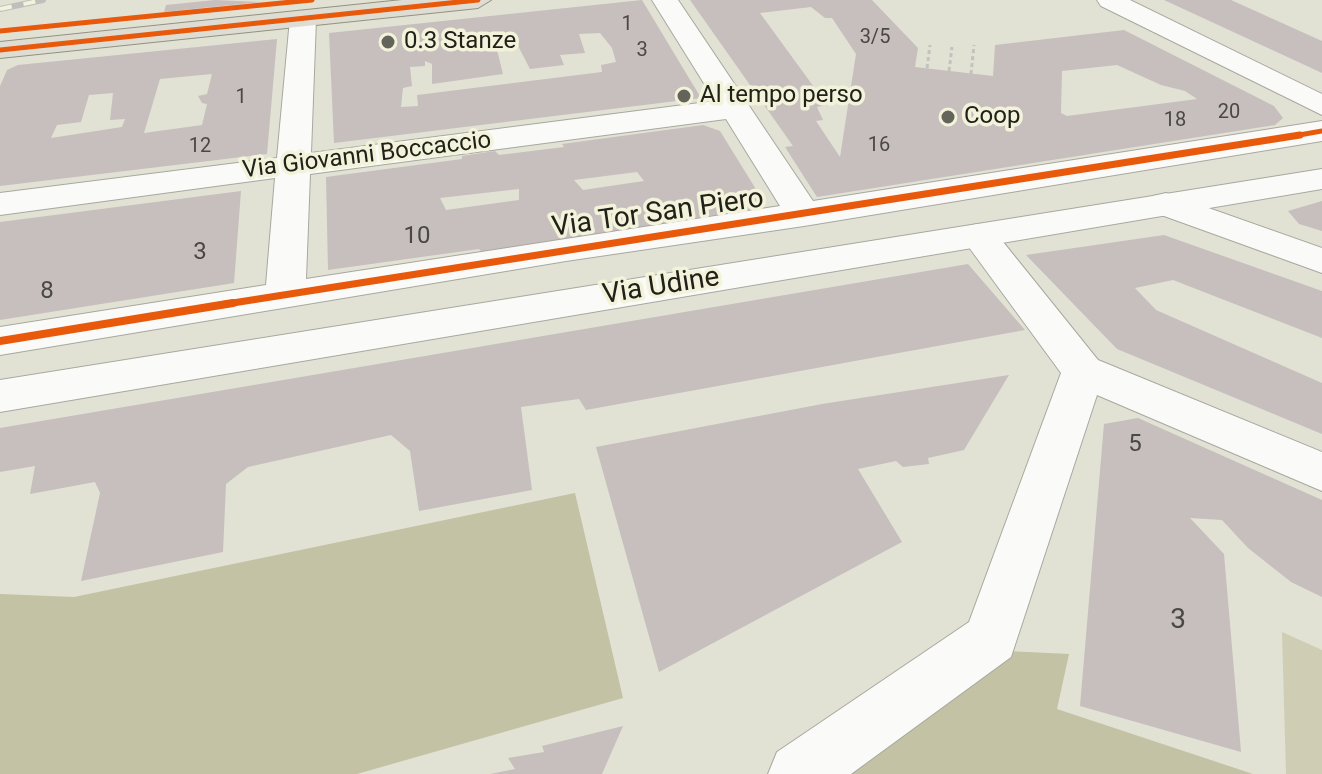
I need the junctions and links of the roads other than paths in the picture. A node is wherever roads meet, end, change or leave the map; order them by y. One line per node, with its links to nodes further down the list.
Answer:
1 (478, 0): 4 (main road)
2 (665, 0): 7 (street)
3 (1110, 0): 6 (street)
4 (303, 19): 5 (main road); 9 (street)
5 (0, 50)
6 (1322, 106)
7 (735, 108): 9 (street, Via Giovanni Boccaccio); 13 (street)
8 (1322, 131): 13 (street, Via Tor San Piero)
9 (294, 166): 11 (street, Via Giovanni Boccaccio); 16 (street)
10 (1322, 179): 12 (street, Via Udine)
11 (0, 204)
12 (1166, 204): 14 (street, Via Udine); 15 (street)
13 (804, 215): 16 (street, Via Tor San Piero)
14 (978, 235): 18 (street); 19 (street, Via Udine)
15 (1322, 261)
16 (285, 295): 17 (street, Via Tor San Piero)
17 (0, 341)
18 (1083, 371): 20 (street); 21 (street)
19 (0, 396)
20 (1322, 472)
21 (799, 774)

